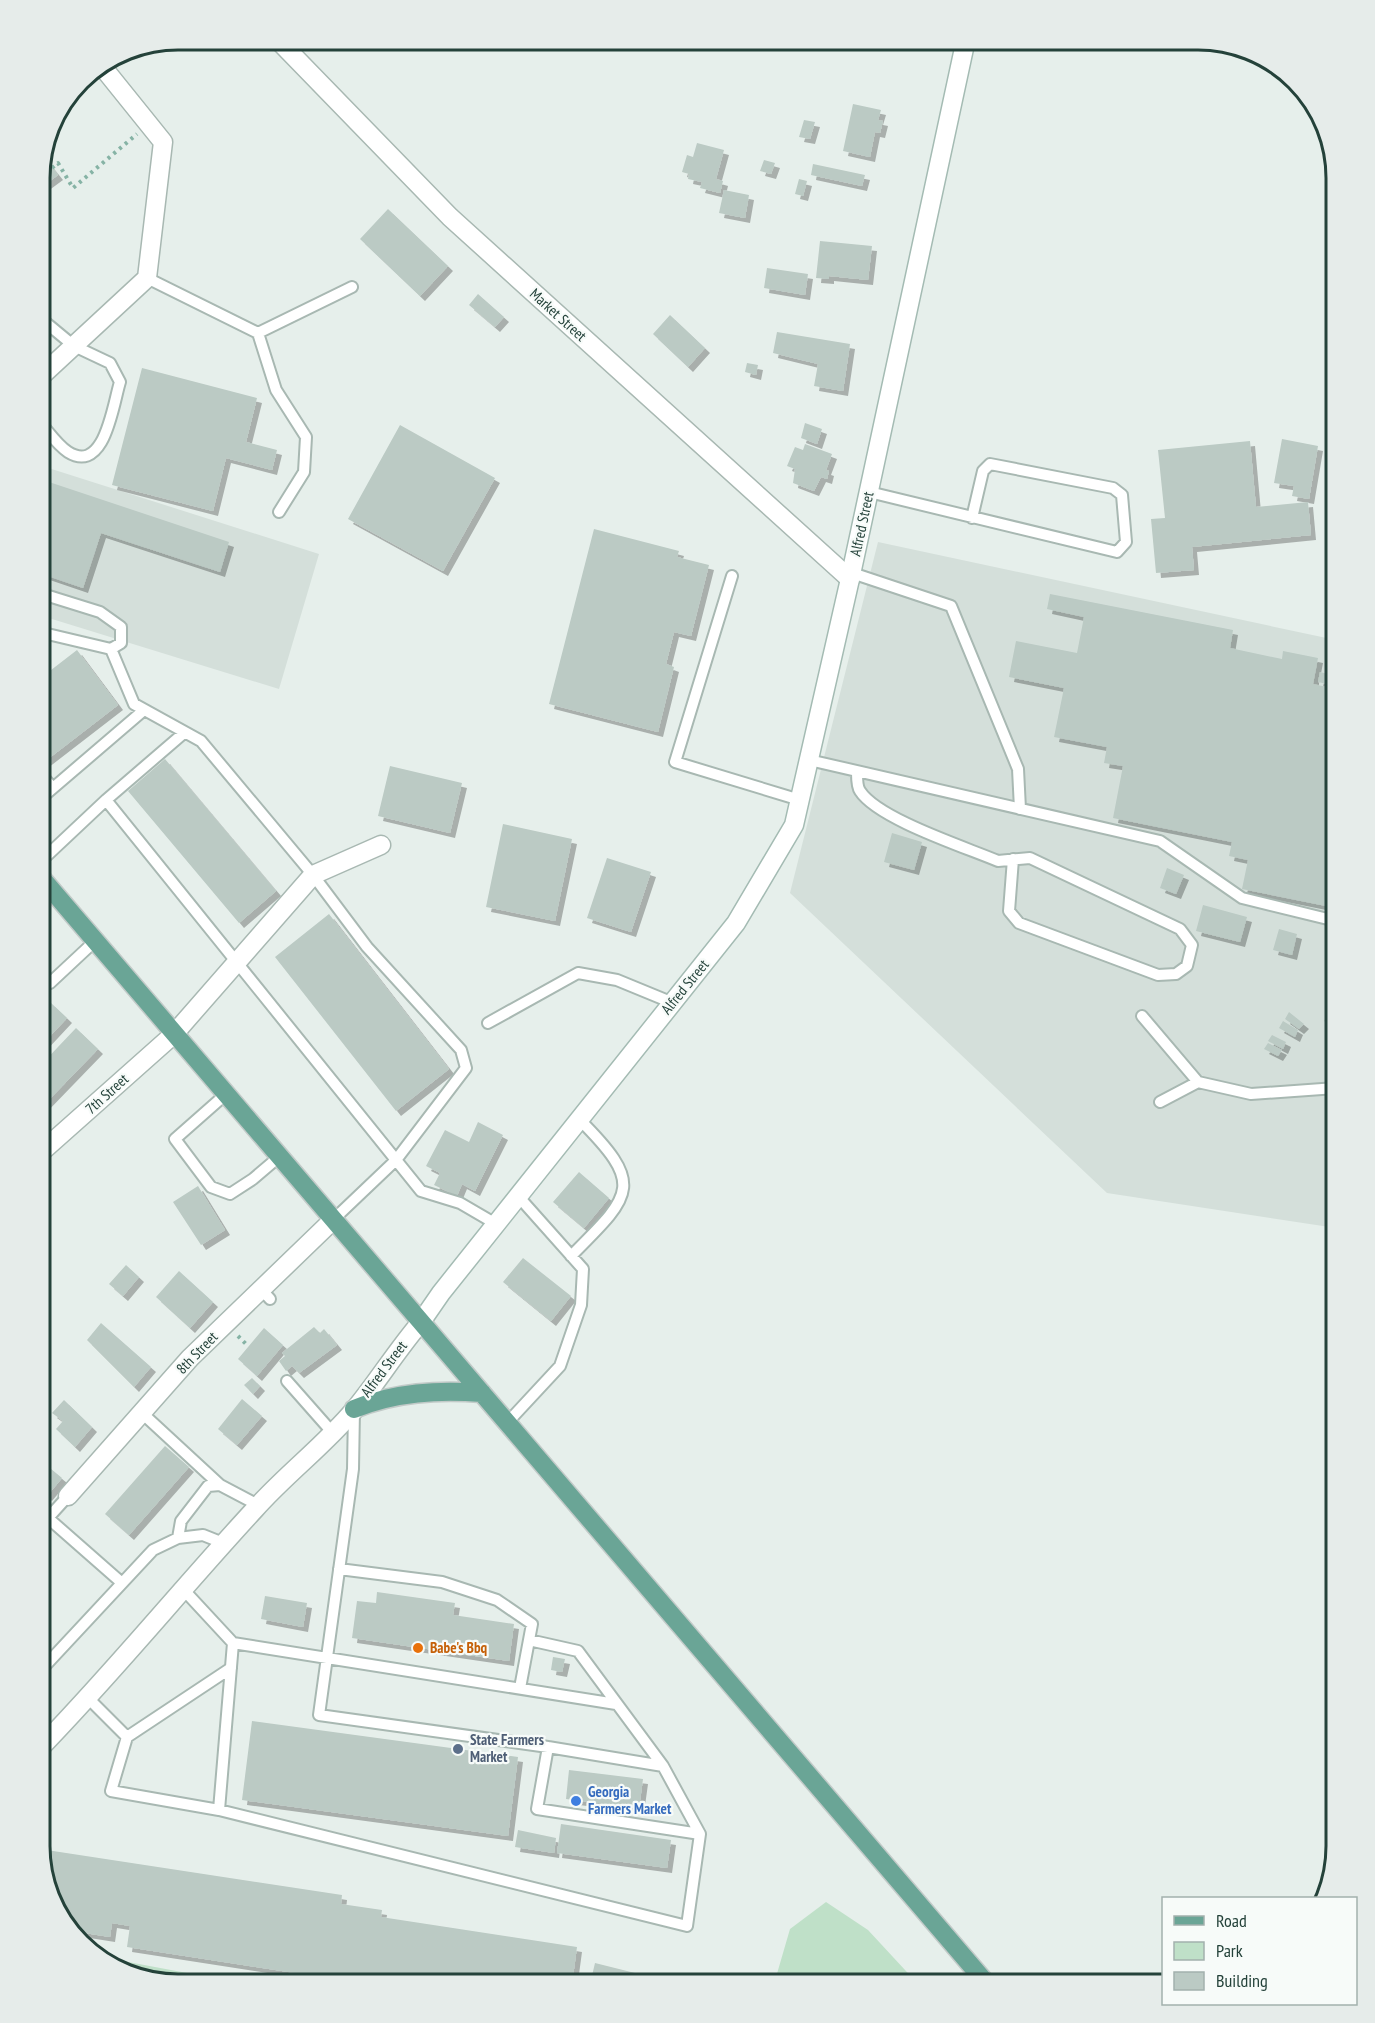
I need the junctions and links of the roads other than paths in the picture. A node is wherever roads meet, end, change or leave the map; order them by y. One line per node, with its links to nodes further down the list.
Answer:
1 (964, 50): 11 (street, Alfred Street)
2 (290, 52): 15 (street, Market Street)
3 (106, 71): 4 (street)
4 (147, 278): 7 (lane); 8 (street)
5 (352, 287): 7 (lane)
6 (50, 326): 8 (lane)
7 (258, 333): 12 (lane)
8 (74, 346): 9 (street); 10 (lane)
9 (50, 368)
10 (50, 433)
11 (869, 492): 13 (lane); 15 (street, Alfred Street)
12 (279, 512)
13 (972, 518): 13 (lane)
14 (732, 576): 27 (lane)
15 (851, 576): 21 (street, Alfred Street); 28 (lane)
16 (50, 596): 18 (lane)
17 (50, 635): 18 (lane)
18 (111, 649): 19 (lane)
19 (144, 710): 20 (lane); 24 (lane)
20 (185, 732): 26 (lane); 32 (lane)
21 (809, 760): 22 (lane); 27 (street, Alfred Street)
22 (857, 773): 28 (lane); 31 (lane)
23 (50, 785): 24 (lane)
24 (53, 788): 25 (lane)
25 (50, 791)
26 (106, 800): 30 (lane); 36 (lane)
27 (800, 800): 38 (street, Alfred Street)
28 (1020, 808): 34 (lane)
29 (381, 845): 32 (street)
30 (50, 853)
31 (1013, 859): 31 (lane)
32 (313, 875): 36 (street, 7th Street); 49 (lane)
33 (50, 888): 35 (main road)
34 (1325, 918)
35 (95, 941): 37 (lane); 41 (main road)
36 (237, 963): 41 (street, 7th Street); 49 (lane)
37 (50, 984)
38 (674, 1003): 40 (lane); 46 (street, Alfred Street)
39 (1142, 1016): 42 (lane)
40 (488, 1023)
41 (174, 1034): 44 (main road); 47 (street, 7th Street)
42 (1198, 1082): 43 (lane); 45 (lane)
43 (1325, 1089)
44 (226, 1094): 48 (main road); 48 (lane)
45 (1160, 1102)
46 (579, 1119): 50 (street, Alfred Street); 53 (lane)
47 (50, 1144)
48 (280, 1156): 51 (main road)
49 (396, 1160): 51 (lane); 52 (lane)
50 (518, 1196): 52 (street, Alfred Street); 53 (lane)
51 (334, 1219): 54 (main road); 58 (street, 8th Street)
52 (496, 1224): 54 (street, Alfred Street)
53 (571, 1256): 59 (lane)
54 (421, 1322): 56 (main road); 57 (street, Alfred Street)
55 (287, 1381): 60 (lane)
56 (482, 1393): 57 (main road); 59 (main road)
57 (354, 1410): 60 (street, Alfred Street); 68 (lane)
58 (142, 1413): 61 (lane); 62 (street, 8th Street)
59 (507, 1423): 85 (main road)
60 (332, 1432): 63 (street, Alfred Street)
61 (220, 1485): 63 (lane); 66 (lane)
62 (69, 1496): 64 (lane)
63 (258, 1506): 67 (street, Alfred Street)
64 (50, 1516)
65 (50, 1520): 69 (lane)
66 (178, 1538): 67 (lane); 69 (lane)
67 (223, 1544): 70 (street, Alfred Street)
68 (339, 1569): 71 (lane); 73 (lane)
69 (122, 1583): 74 (lane)
70 (182, 1588): 72 (lane); 77 (street, Alfred Street)
71 (529, 1640): 76 (lane); 78 (lane)
72 (233, 1642): 73 (lane); 75 (lane)
73 (327, 1656): 76 (lane); 81 (lane)
74 (50, 1660)
75 (231, 1668): 79 (lane); 83 (lane)
76 (520, 1688): 78 (lane)
77 (88, 1698): 79 (lane); 80 (street, Alfred Street)
78 (616, 1704): 82 (lane)
79 (127, 1737): 83 (lane)
80 (50, 1738)
81 (548, 1747): 82 (lane); 84 (lane)
82 (663, 1766): 84 (lane)
83 (219, 1810): 84 (lane)
84 (700, 1834)
85 (978, 1974)

